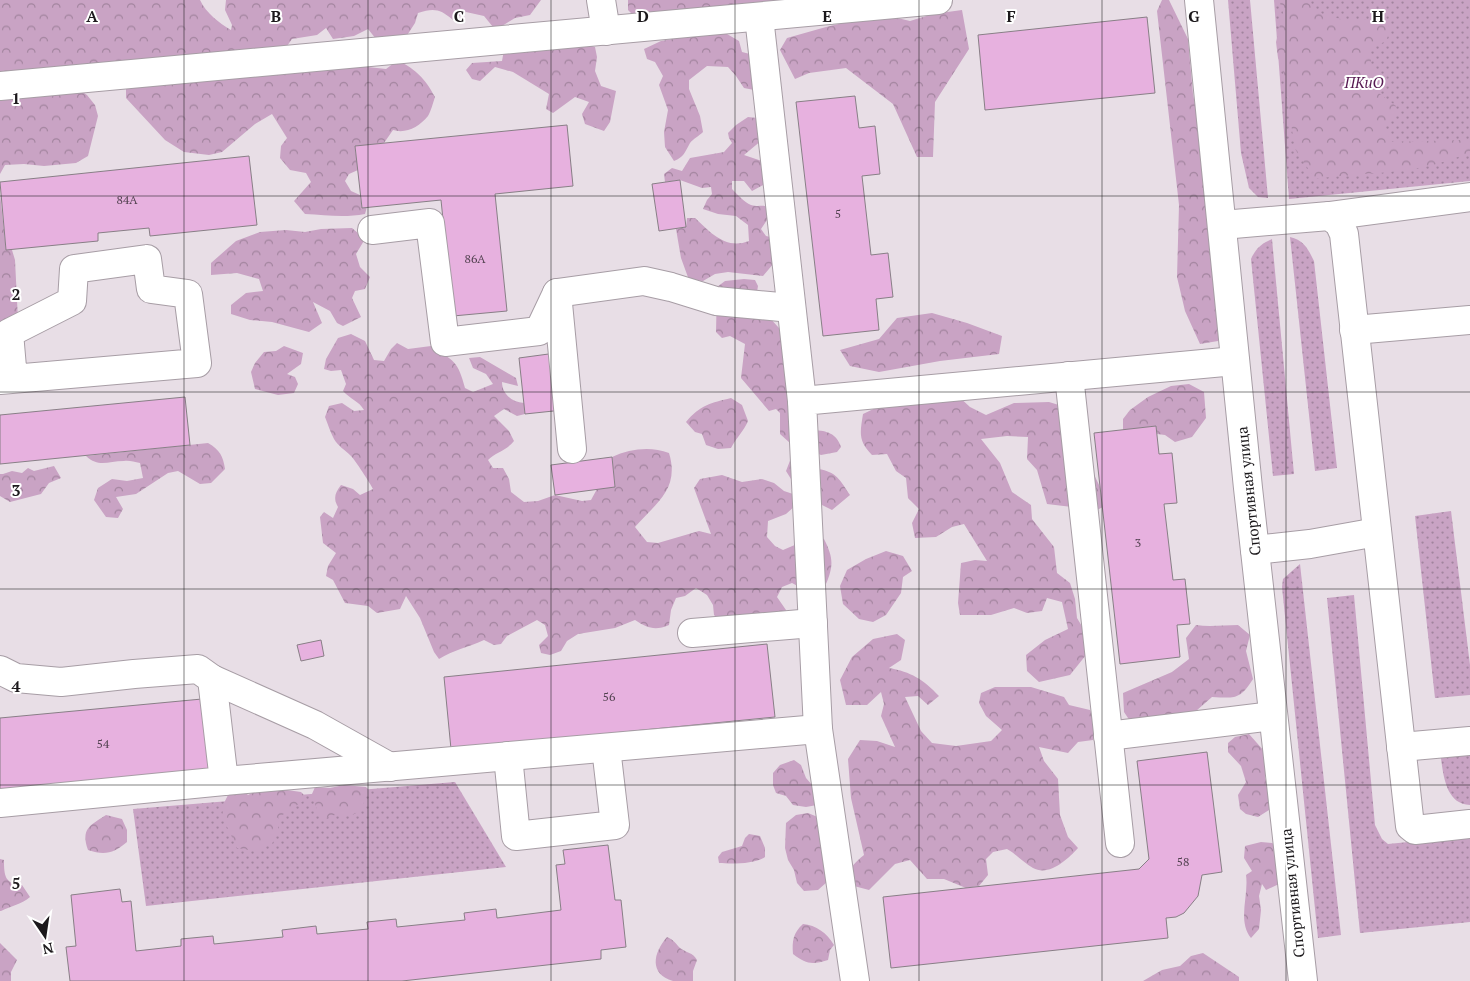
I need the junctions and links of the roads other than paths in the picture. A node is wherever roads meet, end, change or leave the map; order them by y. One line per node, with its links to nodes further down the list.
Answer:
1 (601, 0): 5 (street)
2 (938, 0): 4 (street)
3 (1199, 0): 9 (street, Спортивная улица)
4 (759, 17): 5 (street); 12 (street)
5 (606, 30): 6 (street)
6 (0, 86)
7 (1470, 197): 8 (street)
8 (1329, 216): 9 (street); 14 (street)
9 (1222, 225): 15 (street, Спортивная улица)
10 (372, 230): 11 (street)
11 (557, 293): 12 (street); 19 (street)
12 (791, 308): 18 (street)
13 (1470, 320): 14 (street)
14 (1354, 330): 20 (street)
15 (1235, 361): 16 (street); 21 (street, Спортивная улица)
16 (1069, 376): 18 (street); 28 (street)
17 (6, 380): 17 (street)
18 (802, 401): 22 (street)
19 (572, 449)
20 (1377, 532): 21 (street); 30 (street)
21 (1255, 550): 26 (street, Спортивная улица)
22 (813, 624): 23 (street); 27 (street)
23 (692, 633)
24 (2, 673): 25 (street)
25 (212, 679): 33 (street); 34 (street)
26 (1273, 716): 28 (street); 39 (street, Спортивная улица)
27 (818, 729): 31 (street); 38 (street)
28 (1108, 736): 37 (street)
29 (1470, 741): 30 (street)
30 (1401, 747): 36 (street)
31 (606, 748): 32 (street); 32 (street)
32 (508, 756): 33 (street)
33 (390, 767): 34 (street)
34 (224, 781): 35 (street)
35 (0, 803)
36 (1470, 824)
37 (1120, 843)
38 (855, 981)
39 (1303, 981)

